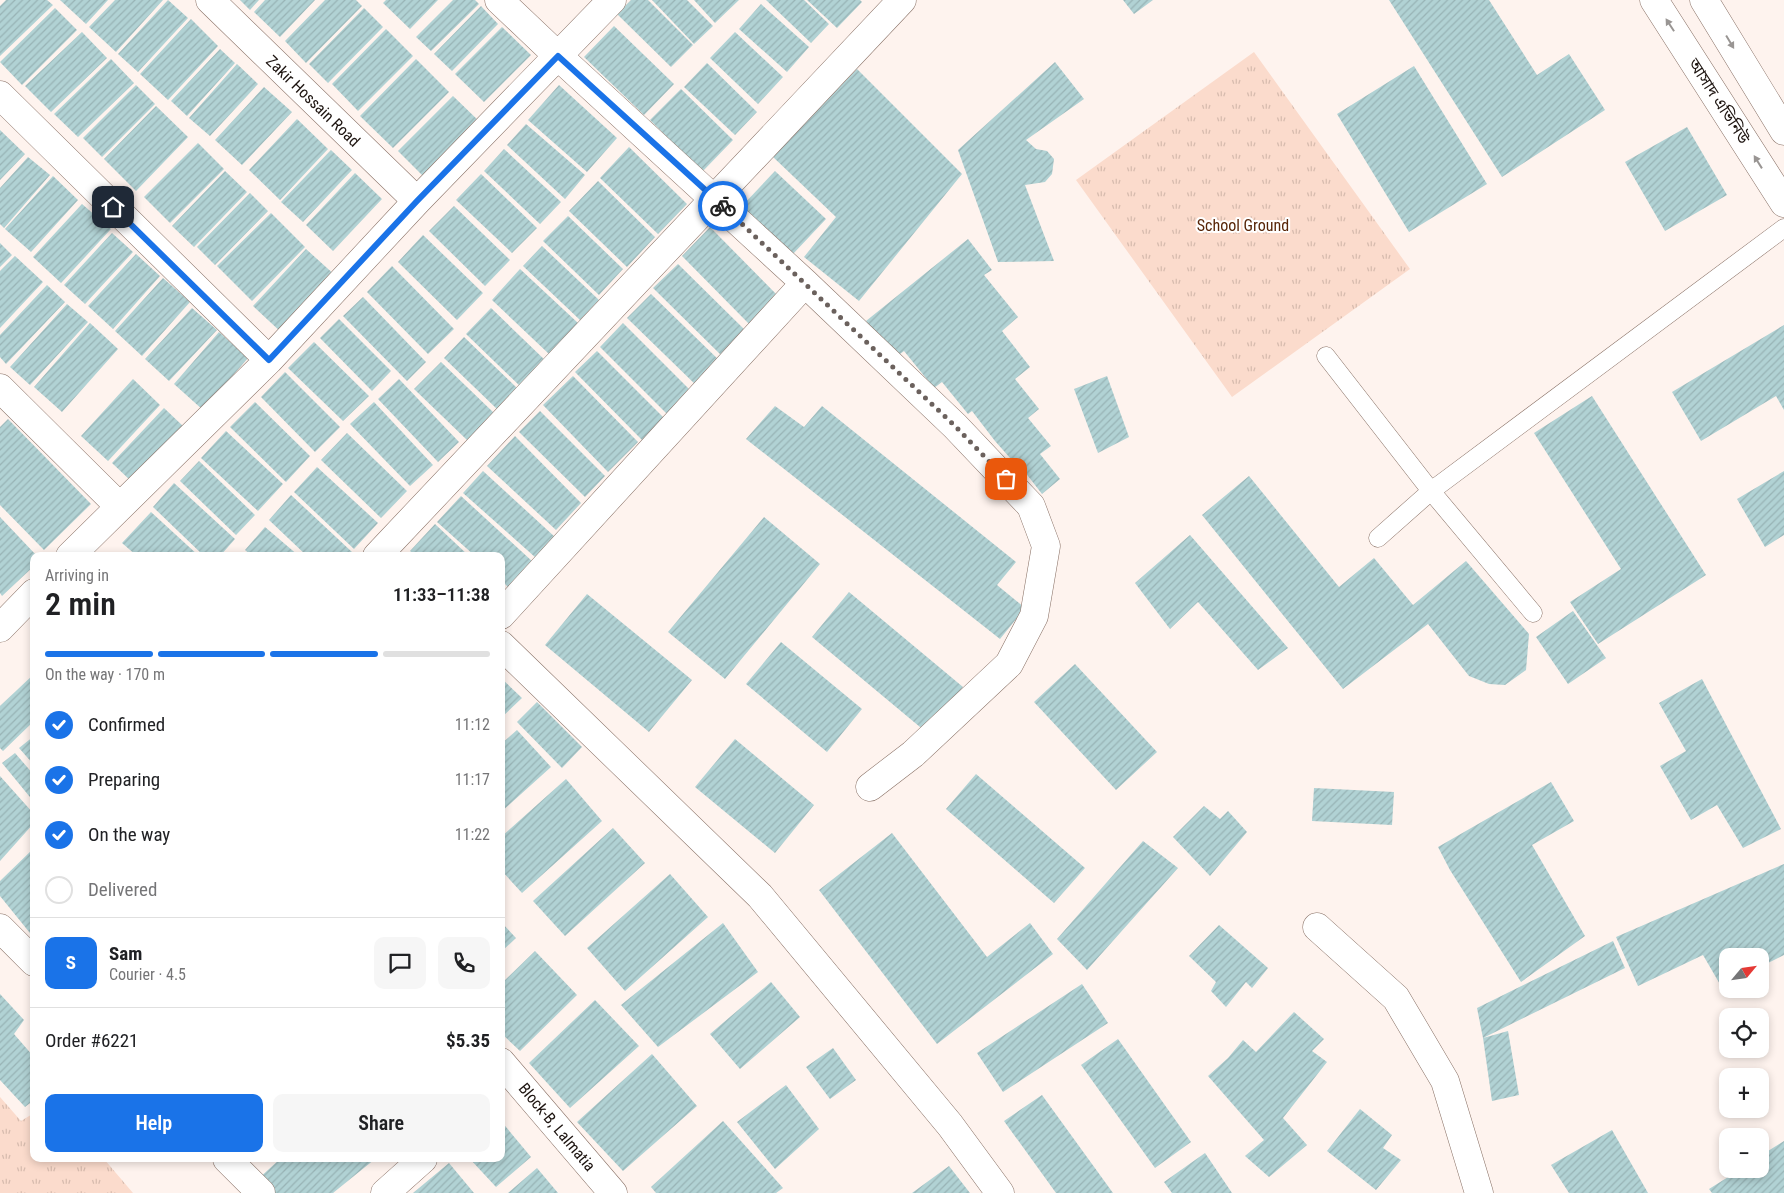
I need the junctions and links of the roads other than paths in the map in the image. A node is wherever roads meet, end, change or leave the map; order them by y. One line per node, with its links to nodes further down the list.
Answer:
1 (210, 0): 11 (street, Zakir Hossain Road)
2 (499, 0): 7 (street)
3 (612, 0): 7 (street)
4 (902, 0): 10 (street)
5 (1654, 0): 12 (street, আসাদ এভিনিউ, one-way to 5)
6 (1704, 0): 9 (street, one-way to 9)
7 (558, 56): 10 (street); 11 (street)
8 (0, 95): 16 (street)
9 (1784, 131)
10 (715, 198): 14 (street); 22 (street)
11 (417, 201): 16 (street)
12 (1784, 203)
13 (1784, 228): 18 (lane)
14 (805, 283): 24 (street); 28 (street)
15 (1326, 356): 18 (lane)
16 (269, 360): 19 (street)
17 (0, 388): 19 (street)
18 (1431, 491): 20 (lane); 25 (lane)
19 (119, 506): 21 (street)
20 (1378, 538)
21 (74, 552)
22 (381, 552)
23 (30, 597): 26 (street)
24 (505, 611)
25 (1533, 613)
26 (0, 628)
27 (505, 649): 38 (street)
28 (870, 787)
29 (1317, 927): 39 (street)
30 (0, 928): 31 (street)
31 (30, 958)
32 (506, 1076): 37 (street, Block-B, Lalmatia)
33 (230, 1162): 35 (street)
34 (420, 1162): 36 (street)
35 (261, 1193)
36 (385, 1193)
37 (613, 1193)
38 (1000, 1193)
39 (1479, 1193)

